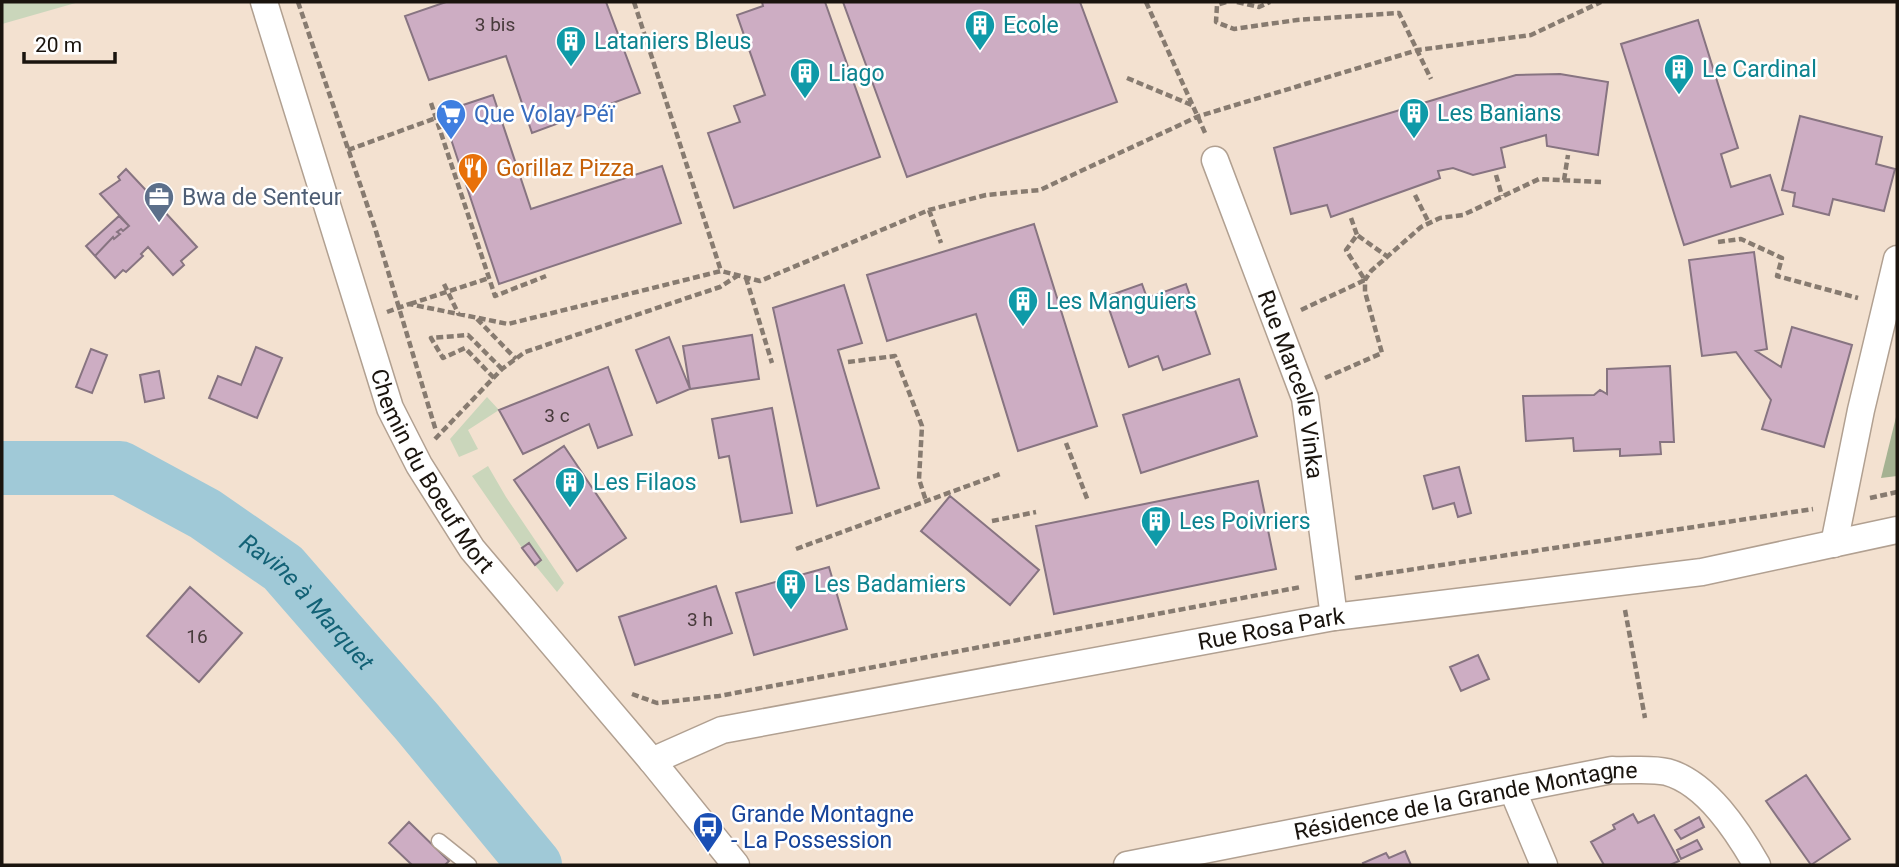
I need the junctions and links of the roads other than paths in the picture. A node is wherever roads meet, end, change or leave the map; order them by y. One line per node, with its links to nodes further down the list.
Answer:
1 (264, 2): 7 (street, Chemin du Boeuf Mort)
2 (1215, 160): 6 (street, Rue Marcelle Vinka)
3 (1897, 259): 5 (street)
4 (1897, 530): 5 (street, Rue Rosa Park)
5 (1834, 544): 6 (street, Rue Rosa Park)
6 (1334, 617): 7 (street, Rue Rosa Park)
7 (652, 761): 11 (street, Chemin du Boeuf Mort)
8 (1514, 791): 12 (street, Résidence de la Grande Montagne); 13 (street); 14 (street, Résidence de la Grande Montagne)
9 (439, 841): 10 (lane)
10 (469, 865)
11 (736, 865)
12 (1131, 865)
13 (1544, 865)
14 (1757, 865)

